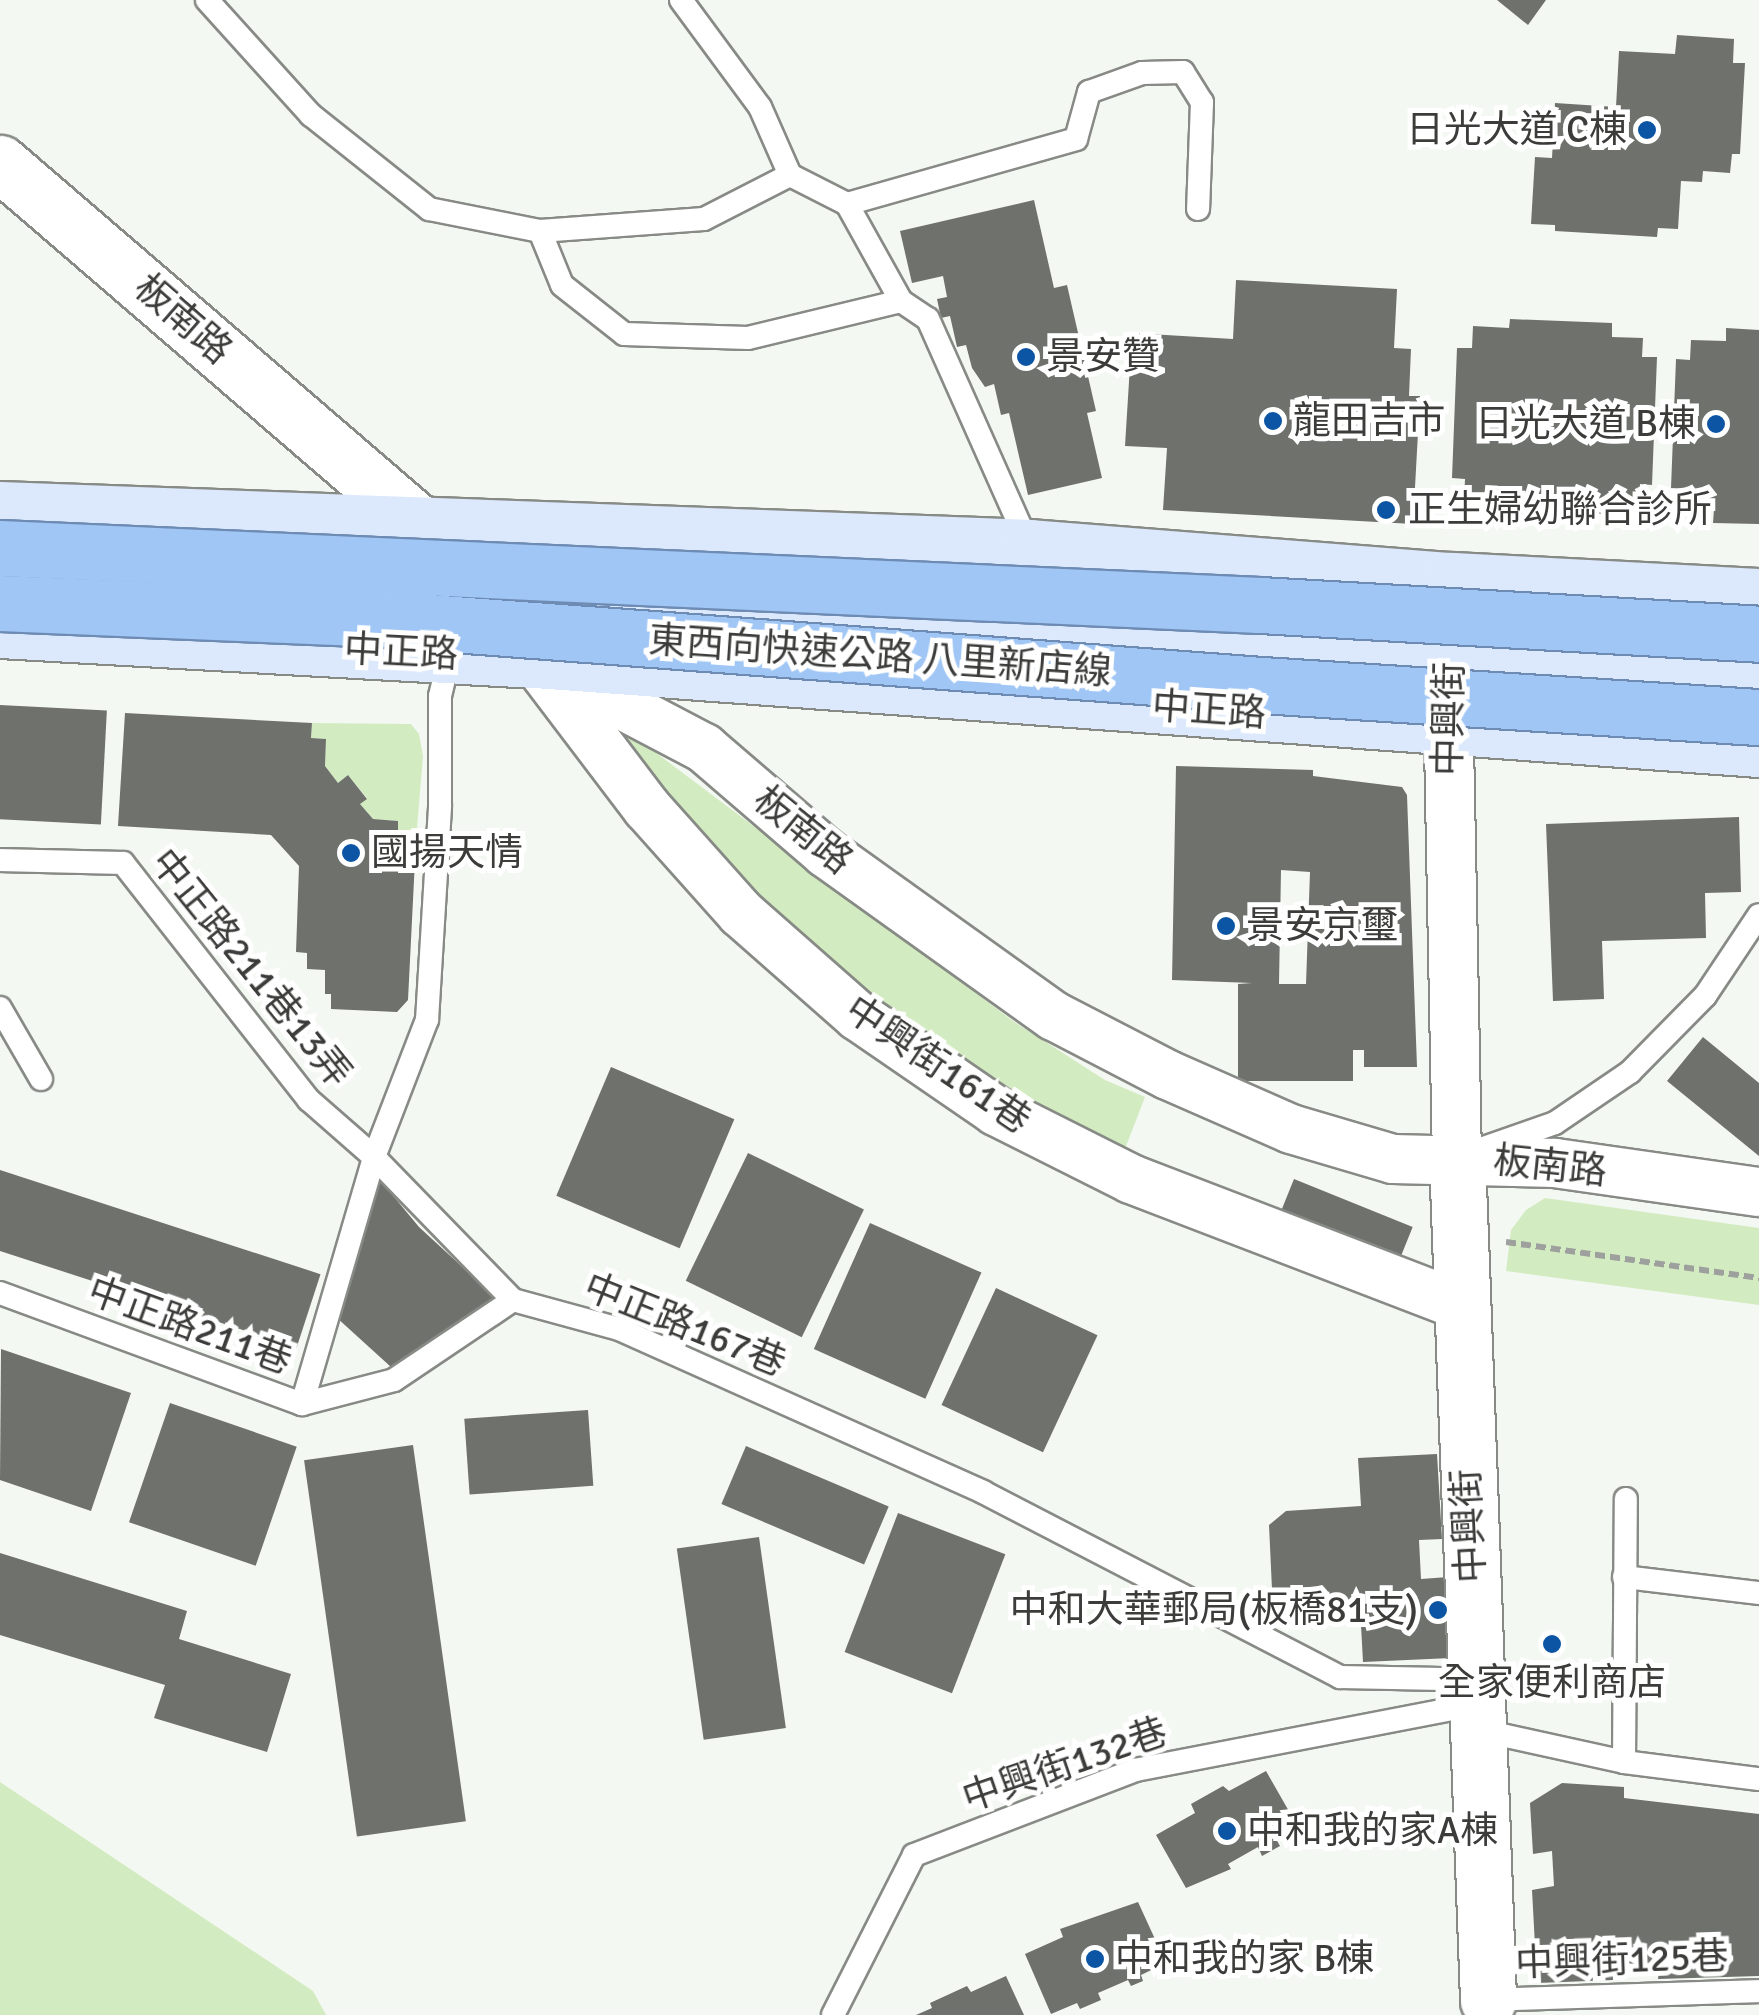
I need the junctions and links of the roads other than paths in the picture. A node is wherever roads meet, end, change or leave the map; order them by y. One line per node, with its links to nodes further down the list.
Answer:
1 (207, 0): 7 (lane)
2 (682, 0): 4 (lane)
3 (0, 164): 10 (street, 板南路)
4 (790, 175): 5 (lane); 7 (lane)
5 (847, 204): 6 (lane); 8 (lane)
6 (1198, 210)
7 (540, 231): 8 (lane)
8 (901, 301): 11 (lane)
9 (0, 509): 10 (main road)
10 (416, 522): 11 (main road); 15 (street, 板南路)
11 (1030, 547): 14 (main road)
12 (0, 548): 19 (highway, 東西向快速公路 八里新店線, bridge)
13 (0, 574): 15 (main road, 中正路)
14 (1452, 580): 16 (main road); 20 (street, 中興街)
15 (476, 596): 20 (main road, 中正路); 21 (lane); 22 (street, 板南路)
16 (1759, 596)
17 (0, 603): 24 (highway, 東西向快速公路 八里新店線, bridge)
18 (0, 630): 21 (main road, 中正路)
19 (1759, 634)
20 (1450, 654): 23 (main road, 中正路); 25 (street, 中興街)
21 (450, 655): 22 (main road, 中正路); 31 (lane)
22 (535, 660): 25 (main road, 中正路); 32 (street, 板南路); 36 (street, 中興街161巷)
23 (1759, 671)
24 (1759, 717)
25 (1446, 727): 26 (main road, 中正路); 32 (street, 中興街)
26 (1759, 749)
27 (0, 860): 31 (lane, 中正路211巷13弄)
28 (1759, 915): 32 (lane)
29 (0, 1008): 30 (lane)
30 (41, 1079)
31 (374, 1156): 35 (lane); 37 (lane)
32 (1457, 1157): 33 (street, 板南路); 36 (street, 中興街)
33 (1759, 1192)
34 (0, 1294): 37 (lane, 中正路211巷)
35 (513, 1300): 37 (lane, 中正路211巷); 41 (lane, 中正路167巷)
36 (1459, 1304): 41 (street, 中興街)
37 (302, 1404)
38 (1626, 1499): 39 (lane)
39 (1624, 1577): 40 (lane); 42 (lane)
40 (1759, 1593)
41 (1478, 1717): 42 (lane); 45 (street, 中興街); 46 (lane, 中興街132巷)
42 (1624, 1762): 43 (lane)
43 (1759, 1779)
44 (1759, 1991): 45 (lane, 中興街125巷)
45 (1488, 2007)
46 (833, 2015)

